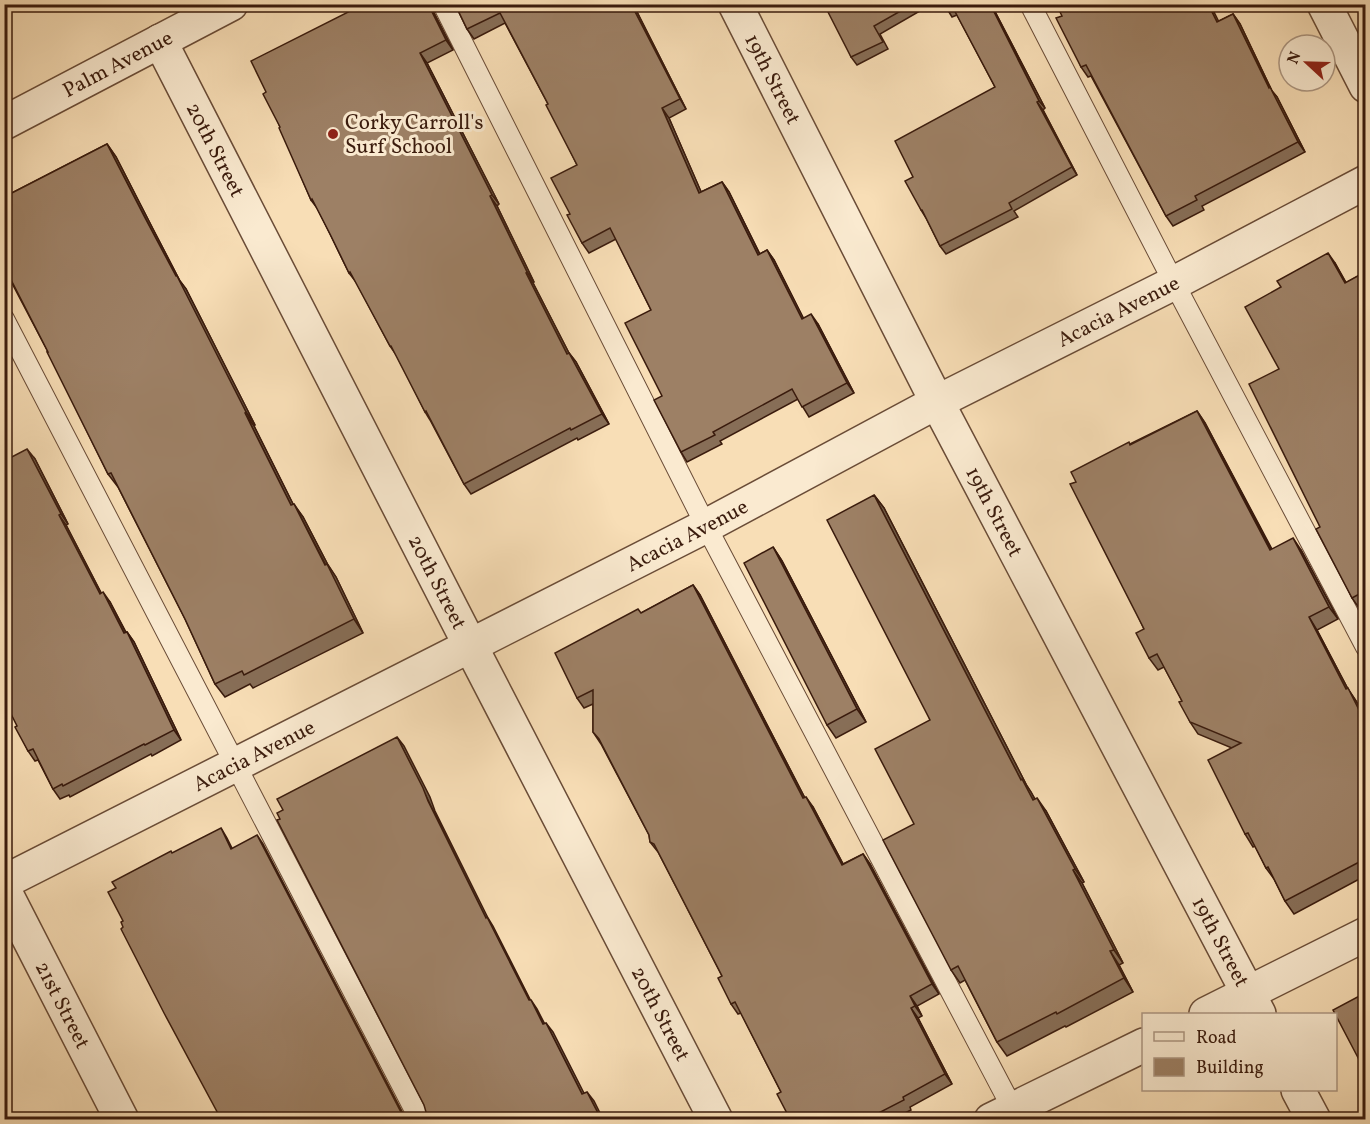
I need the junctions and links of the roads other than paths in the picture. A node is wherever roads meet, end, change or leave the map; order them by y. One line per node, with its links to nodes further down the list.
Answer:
1 (231, 4): 6 (street, Palm Avenue)
2 (443, 4): 13 (lane)
3 (735, 4): 12 (street, 19th Street)
4 (1030, 4): 10 (lane)
5 (1324, 4): 7 (street)
6 (160, 41): 8 (street, Palm Avenue); 14 (street, 20th Street)
7 (1365, 86)
8 (4, 123)
9 (1365, 182): 10 (street, Acacia Avenue)
10 (1174, 283): 12 (street, Acacia Avenue); 15 (lane)
11 (4, 319): 16 (lane)
12 (937, 402): 13 (street, Acacia Avenue); 20 (street, 19th Street)
13 (706, 526): 14 (street, Acacia Avenue); 24 (lane)
14 (470, 645): 16 (street, Acacia Avenue); 27 (street, 20th Street)
15 (1365, 647)
16 (237, 764): 17 (street, Acacia Avenue); 26 (lane)
17 (4, 882)
18 (4, 890): 25 (street, 21st Street)
19 (1365, 934): 20 (street)
20 (1254, 1004): 21 (street)
21 (1211, 1013)
22 (1142, 1046): 24 (street)
23 (1299, 1091): 28 (street)
24 (1007, 1116)
25 (122, 1119)
26 (420, 1119)
27 (717, 1119)
28 (1314, 1119)

